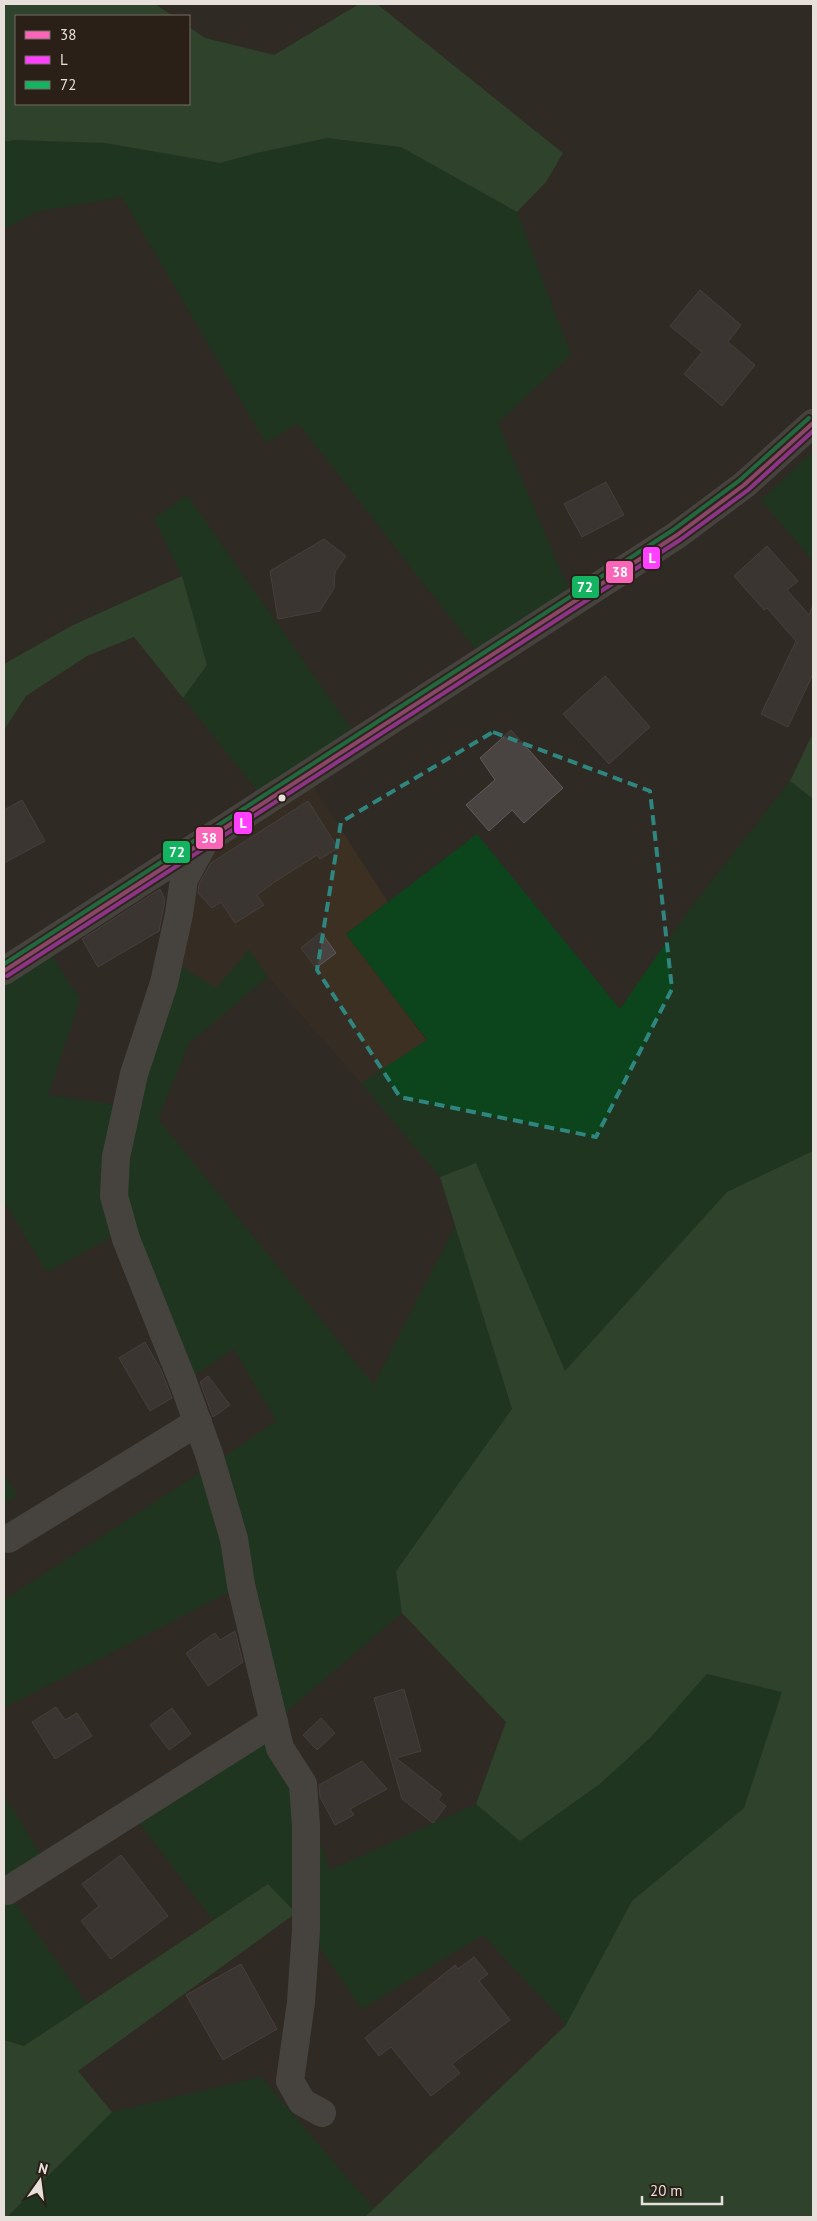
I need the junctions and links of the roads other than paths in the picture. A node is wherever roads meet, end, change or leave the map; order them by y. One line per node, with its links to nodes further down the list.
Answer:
1 (813, 423): 2 (main road)
2 (206, 839): 3 (main road); 4 (lane)
3 (4, 971)
4 (198, 1422): 5 (lane); 6 (lane)
5 (8, 1539)
6 (274, 1722): 7 (lane); 8 (lane)
7 (7, 1891)
8 (322, 2113)

